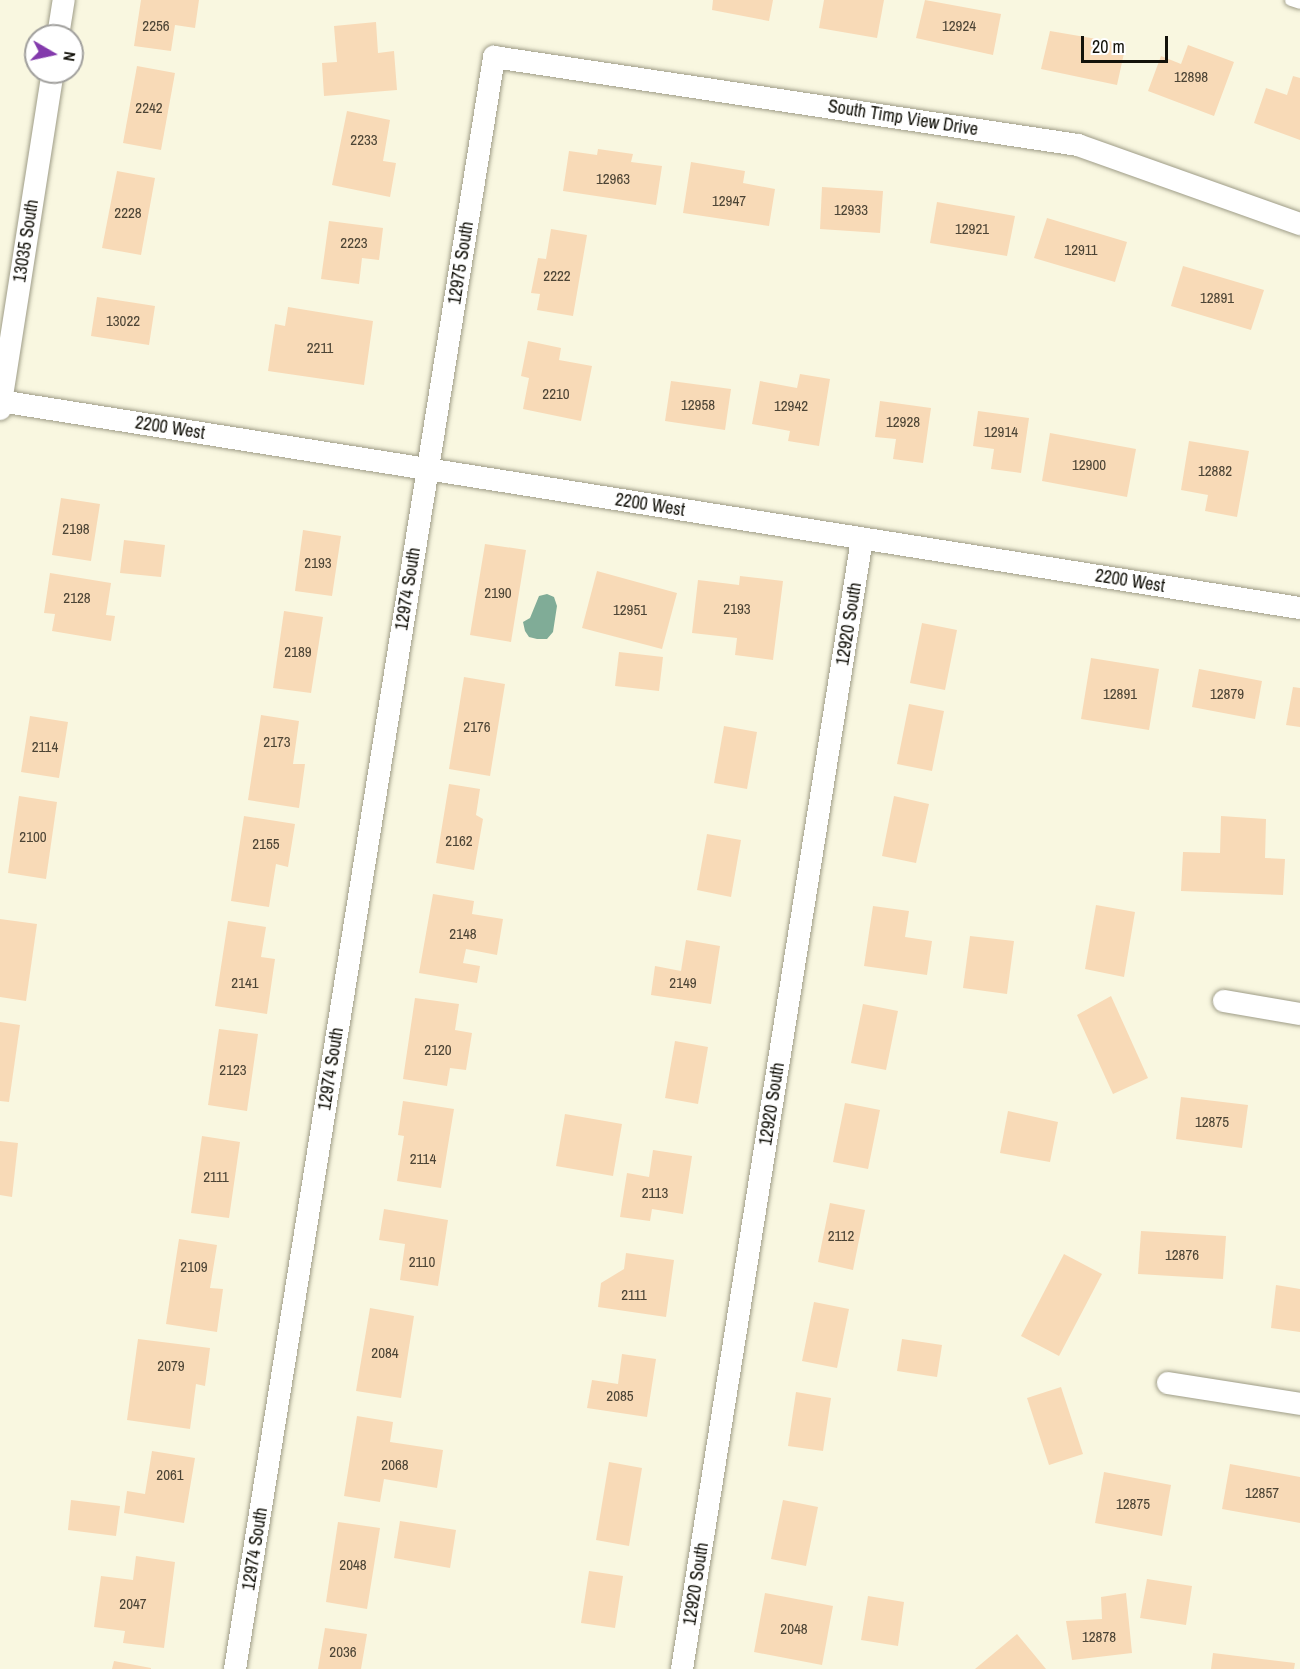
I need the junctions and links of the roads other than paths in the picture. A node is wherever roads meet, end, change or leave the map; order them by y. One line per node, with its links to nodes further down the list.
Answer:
1 (64, 0): 4 (street)
2 (1291, 0): 3 (lane)
3 (1300, 3)
4 (60, 24)
5 (494, 57): 7 (street, South Timp View Drive); 9 (street, 12975 South)
6 (50, 84): 8 (street, 13035 South)
7 (1300, 224)
8 (0, 404): 9 (street, 2200 West)
9 (427, 469): 10 (street, 2200 West); 16 (street, 12974 South)
10 (862, 539): 11 (street, 2200 West); 17 (street, 12920 South)
11 (1300, 608)
12 (1224, 1001): 13 (street)
13 (1300, 1014)
14 (1168, 1383): 15 (street)
15 (1300, 1404)
16 (235, 1669)
17 (682, 1669)

